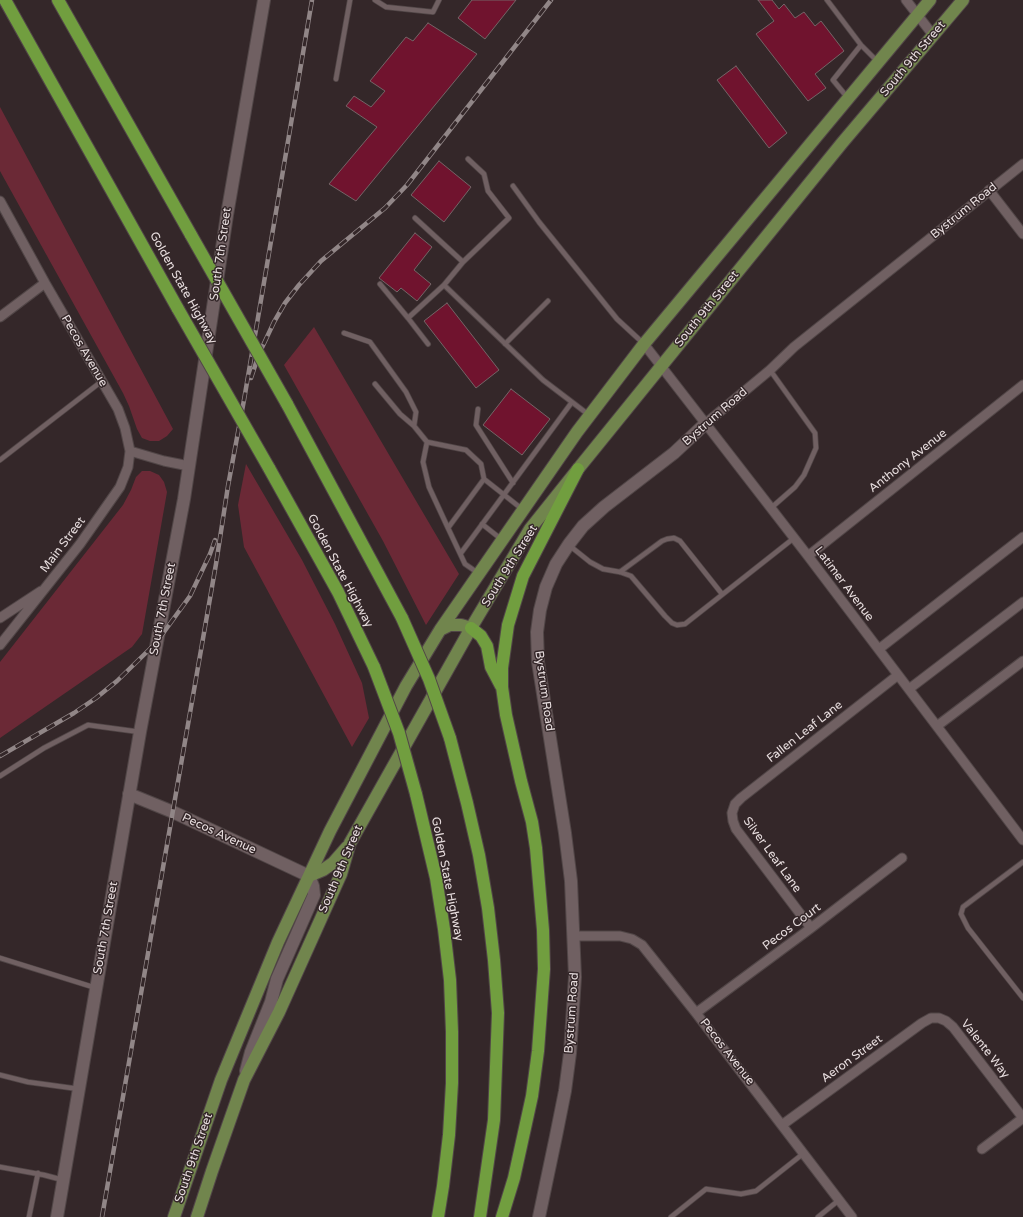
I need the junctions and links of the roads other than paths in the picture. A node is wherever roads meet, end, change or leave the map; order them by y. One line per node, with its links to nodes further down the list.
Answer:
1 (5, 0): 109 (highway, Golden State Highway, bridge)
2 (58, 0): 110 (highway, bridge)
3 (264, 0): 48 (street, South 7th Street)
4 (350, 0): 15 (lane)
5 (375, 0): 6 (lane)
6 (439, 0)
7 (828, 0): 13 (lane)
8 (906, 0): 11 (street)
9 (930, 0): 11 (main road, South 9th Street)
10 (963, 0): 12 (main road, South 9th Street)
11 (918, 14): 12 (street); 14 (main road, South 9th Street)
12 (933, 35): 35 (main road, South 9th Street)
13 (861, 45): 14 (lane); 16 (lane)
14 (878, 62): 16 (main road, South 9th Street)
15 (336, 79)
16 (848, 99): 34 (main road, South 9th Street)
17 (468, 159): 24 (lane)
18 (1023, 164): 20 (street, Bystrum Road)
19 (513, 186): 34 (lane)
20 (989, 190): 23 (street); 36 (street, Bystrum Road)
21 (0, 201): 25 (street, Pecos Avenue)
22 (415, 218): 24 (lane)
23 (1023, 234)
24 (464, 262): 27 (lane)
25 (45, 283): 29 (street); 37 (street, Pecos Avenue)
26 (380, 284): 30 (lane)
27 (444, 285): 30 (lane); 33 (lane)
28 (548, 301): 33 (lane)
29 (0, 318)
30 (408, 318): 32 (lane)
31 (344, 333): 44 (lane)
32 (428, 344)
33 (505, 344): 40 (lane)
34 (644, 344): 35 (street, Latimer Avenue); 42 (main road, South 9th Street)
35 (660, 366): 43 (street, Latimer Avenue); 49 (main road, South 9th Street)
36 (770, 370): 43 (street, Bystrum Road); 53 (lane)
37 (102, 381): 46 (street, Pecos Avenue); 47 (lane)
38 (375, 384): 44 (lane)
39 (1023, 385): 62 (street, Anthony Avenue)
40 (572, 402): 42 (lane); 51 (lane)
41 (478, 409): 51 (lane)
42 (589, 415): 54 (main road, South 9th Street)
43 (706, 424): 53 (street, Latimer Avenue); 60 (street, Bystrum Road)
44 (414, 426): 45 (lane)
45 (427, 442): 50 (lane); 56 (lane)
46 (130, 451): 48 (street); 65 (street, Main Street)
47 (0, 460)
48 (188, 466): 78 (street, South 7th Street)
49 (578, 469): 69 (main road, South 9th Street); 75 (highway)
50 (484, 479): 52 (lane); 56 (lane)
51 (513, 483): 52 (lane)
52 (504, 495): 54 (lane); 55 (lane)
53 (771, 508): 58 (street, Latimer Avenue)
54 (523, 510): 59 (main road, South 9th Street)
55 (482, 524): 59 (lane); 61 (lane)
56 (448, 528): 61 (lane)
57 (1023, 537): 72 (street)
58 (794, 538): 62 (street, Latimer Avenue); 66 (lane)
59 (503, 540): 64 (main road, South 9th Street)
60 (569, 544): 63 (lane); 88 (street, Bystrum Road)
61 (461, 553): 64 (lane)
62 (808, 556): 72 (street, Latimer Avenue)
63 (620, 572): 66 (lane); 66 (lane)
64 (479, 574): 70 (main road, South 9th Street)
65 (48, 586): 68 (street); 71 (street, Main Street)
66 (722, 594)
67 (1023, 602): 76 (street)
68 (0, 618)
69 (471, 628): 70 (main road); 75 (highway); 83 (main road, South 9th Street)
70 (440, 630): 86 (main road, South 9th Street)
71 (0, 645)
72 (879, 649): 74 (street, Latimer Avenue)
73 (1023, 661): 77 (street)
74 (898, 675): 76 (street, Latimer Avenue); 81 (street, Fallen Leaf Lane)
75 (502, 687): 111 (highway)
76 (909, 689): 77 (street, Latimer Avenue)
77 (937, 726): 82 (street, Latimer Avenue)
78 (140, 732): 79 (lane); 80 (street, South 7th Street)
79 (0, 776)
80 (129, 794): 86 (street, Pecos Avenue); 90 (street, South 7th Street)
81 (732, 813): 87 (street, Silver Leaf Lane)
82 (1023, 840)
83 (350, 843): 86 (main road); 95 (main road, South 9th Street)
84 (902, 858): 87 (street, Pecos Court)
85 (1023, 862): 91 (lane)
86 (309, 876): 95 (street); 107 (main road, South 9th Street)
87 (811, 928): 92 (street, Pecos Court)
88 (574, 936): 92 (street, Pecos Avenue); 112 (street, Bystrum Road)
89 (0, 958): 90 (lane)
90 (96, 988): 96 (street, South 7th Street)
91 (1023, 998)
92 (696, 1013): 98 (street, Pecos Avenue)
93 (939, 1018): 97 (street, Valente Way); 98 (street, Aeron Street)
94 (0, 1075): 96 (lane)
95 (244, 1080): 108 (main road, South 9th Street)
96 (79, 1089): 103 (street, South 7th Street)
97 (1023, 1118): 99 (street)
98 (782, 1125): 100 (street, Pecos Avenue)
99 (982, 1149)
100 (804, 1153): 104 (street, Pecos Avenue); 113 (lane)
101 (0, 1167): 102 (lane)
102 (38, 1173): 103 (lane); 105 (lane)
103 (63, 1180): 106 (street, South 7th Street)
104 (839, 1200): 114 (lane); 115 (street, Pecos Avenue)
105 (29, 1217)
106 (57, 1217)
107 (174, 1217)
108 (196, 1217)
109 (438, 1217)
110 (480, 1217)
111 (502, 1217)
112 (538, 1217)
113 (671, 1217)
114 (818, 1217)
115 (852, 1217)

